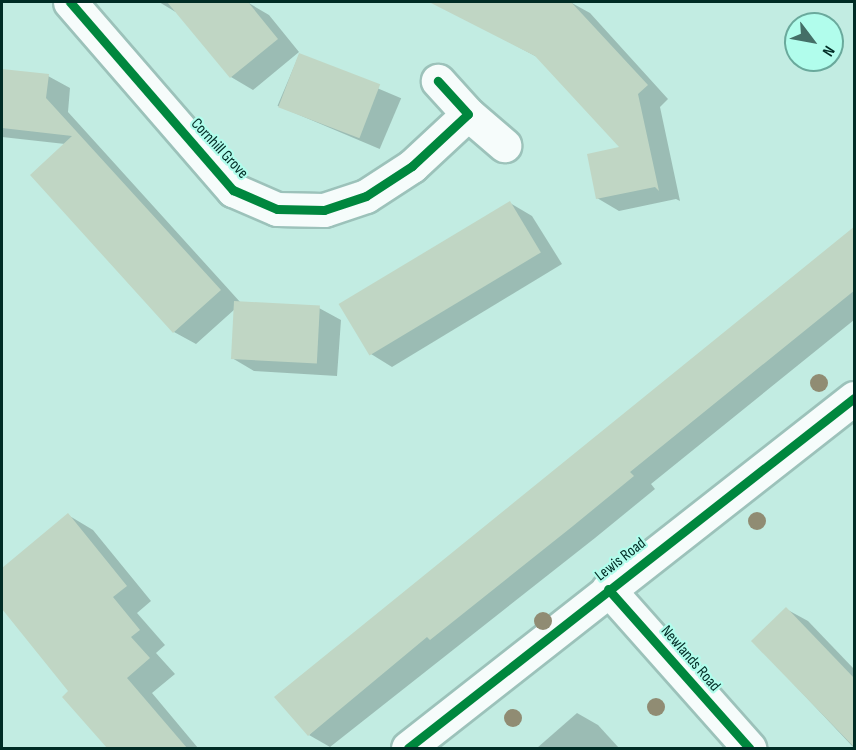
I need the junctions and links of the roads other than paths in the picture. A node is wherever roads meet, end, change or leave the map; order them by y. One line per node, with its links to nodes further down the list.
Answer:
1 (70, 2): 3 (street, Cornhill Grove)
2 (438, 81): 3 (street)
3 (468, 114): 4 (street)
4 (504, 145)
5 (855, 398): 6 (street, Lewis Road)
6 (608, 589): 7 (street, Lewis Road); 8 (street, Newlands Road)
7 (408, 748)
8 (749, 748)

